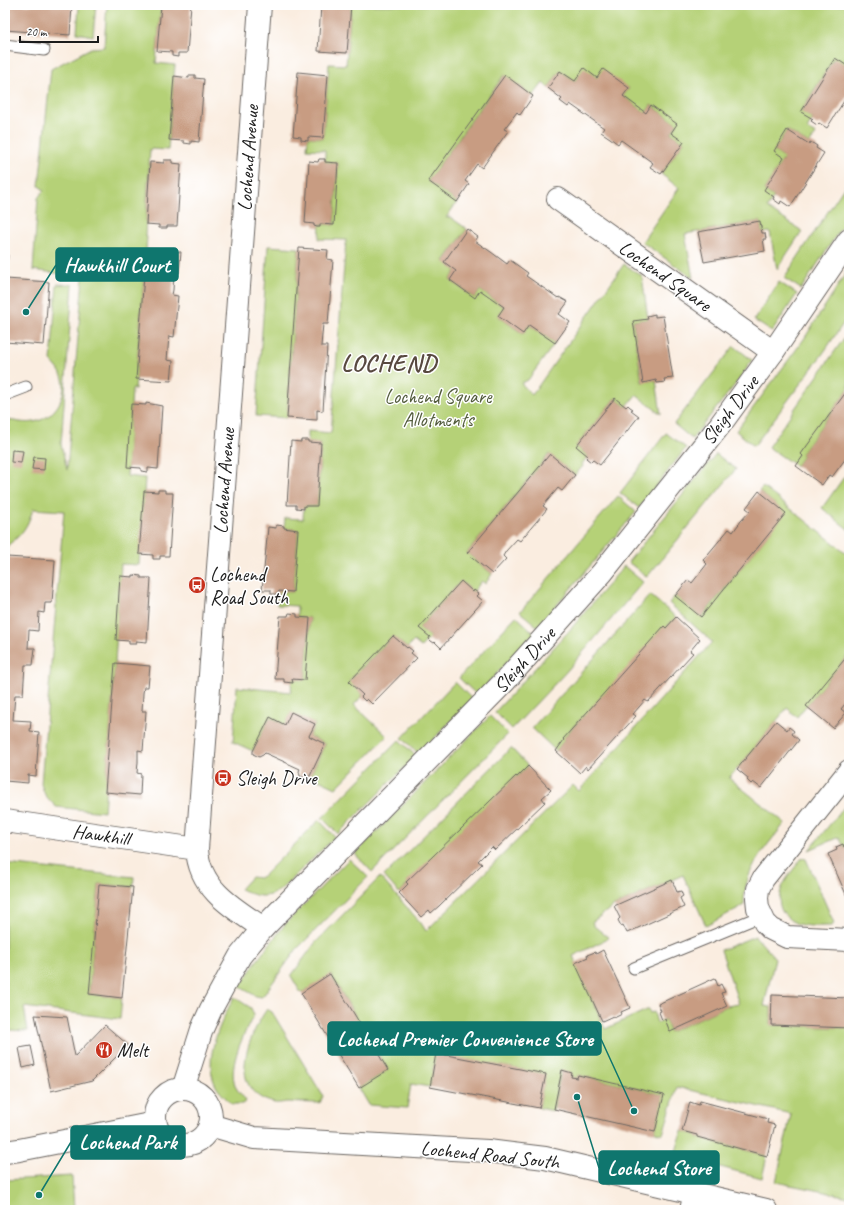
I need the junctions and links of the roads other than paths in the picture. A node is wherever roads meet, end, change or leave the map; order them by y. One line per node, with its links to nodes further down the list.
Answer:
1 (260, 5): 11 (street, Lochend Avenue)
2 (5, 45): 3 (lane)
3 (44, 50)
4 (558, 199): 6 (street, Lochend Square)
5 (849, 240): 6 (street, Sleigh Drive)
6 (773, 352): 13 (street, Sleigh Drive)
7 (26, 387): 8 (lane)
8 (5, 395)
9 (849, 771): 12 (street)
10 (5, 821): 11 (street, Hawkhill)
11 (198, 849): 13 (street, Lochend Avenue)
12 (761, 916): 14 (street); 15 (lane)
13 (263, 928): 16 (street, Sleigh Drive)
14 (849, 940)
15 (634, 968)
16 (183, 1089): 17 (street); 18 (street)
17 (155, 1123): 18 (street); 19 (street)
18 (210, 1125): 20 (street, Lochend Road South)
19 (5, 1152)
20 (693, 1202): 21 (street, Lochend Road South)
21 (766, 1210)

